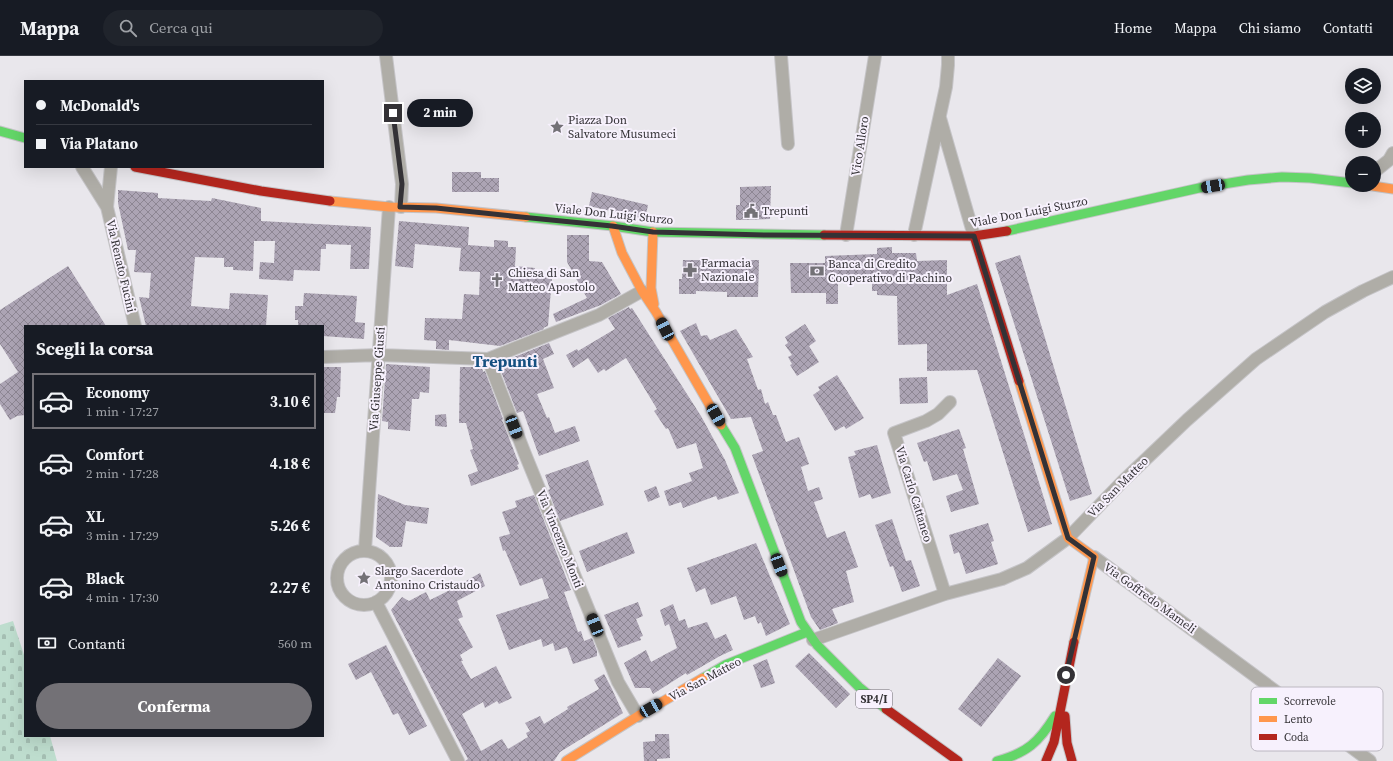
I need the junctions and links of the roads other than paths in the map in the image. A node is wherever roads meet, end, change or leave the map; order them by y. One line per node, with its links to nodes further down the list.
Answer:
1 (386, 56): 18 (street, Via Giuseppe Giusti)
2 (781, 56): 8 (street)
3 (875, 56): 21 (street, Vico Alloro)
4 (948, 56): 5 (street)
5 (940, 116): 22 (street); 23 (street)
6 (0, 131): 7 (main road)
7 (24, 138)
8 (788, 144)
9 (1393, 153): 10 (street)
10 (1381, 166)
11 (83, 168): 17 (street, Via Renato Fucini)
12 (111, 168): 17 (street, Via Renato Fucini)
13 (140, 168): 18 (main road, Viale Don Luigi Sturzo)
14 (1345, 182): 23 (main road, Viale Don Luigi Sturzo)
15 (1381, 187): 16 (main road)
16 (1393, 189)
17 (107, 206): 27 (street, Via Renato Fucini)
18 (395, 207): 19 (main road, Viale Don Luigi Sturzo); 28 (street, Via Giuseppe Giusti)
19 (612, 226): 20 (main road, Viale Don Luigi Sturzo); 25 (main road)
20 (653, 232): 21 (main road, Viale Don Luigi Sturzo); 26 (main road)
21 (846, 235): 22 (main road, Viale Don Luigi Sturzo)
22 (914, 235): 23 (main road, Viale Don Luigi Sturzo)
23 (974, 236): 32 (main road)
24 (1393, 277): 32 (street, Via San Matteo)
25 (642, 291): 26 (main road); 30 (street)
26 (656, 312): 37 (main road)
27 (135, 325)
28 (379, 355): 29 (street); 30 (street); 33 (street, Via Giuseppe Giusti)
29 (324, 357)
30 (488, 359): 41 (street, Via Vincenzo Monti)
31 (950, 402): 35 (street, Via Carlo Cattaneo)
32 (1068, 538): 34 (main road, Via Goffredo Mameli); 35 (street, Via San Matteo)
33 (365, 550): 36 (street); 36 (street)
34 (1094, 557): 38 (street, Via Goffredo Mameli); 39 (main road)
35 (945, 594): 37 (street, Via San Matteo)
36 (376, 602): 44 (street)
37 (810, 636): 41 (main road, Via San Matteo); 42 (main road, SP4/I)
38 (1270, 687)
39 (1064, 688): 40 (main road); 50 (main road)
40 (1061, 705): 48 (main road); 49 (main road)
41 (638, 716): 45 (main road, Via San Matteo)
42 (941, 748): 46 (main road); 47 (main road)
43 (1356, 751): 51 (street, Via Goffredo Mameli)
44 (458, 761)
45 (566, 761)
46 (958, 761)
47 (966, 761)
48 (997, 761)
49 (1046, 761)
50 (1072, 761)
51 (1370, 761)

